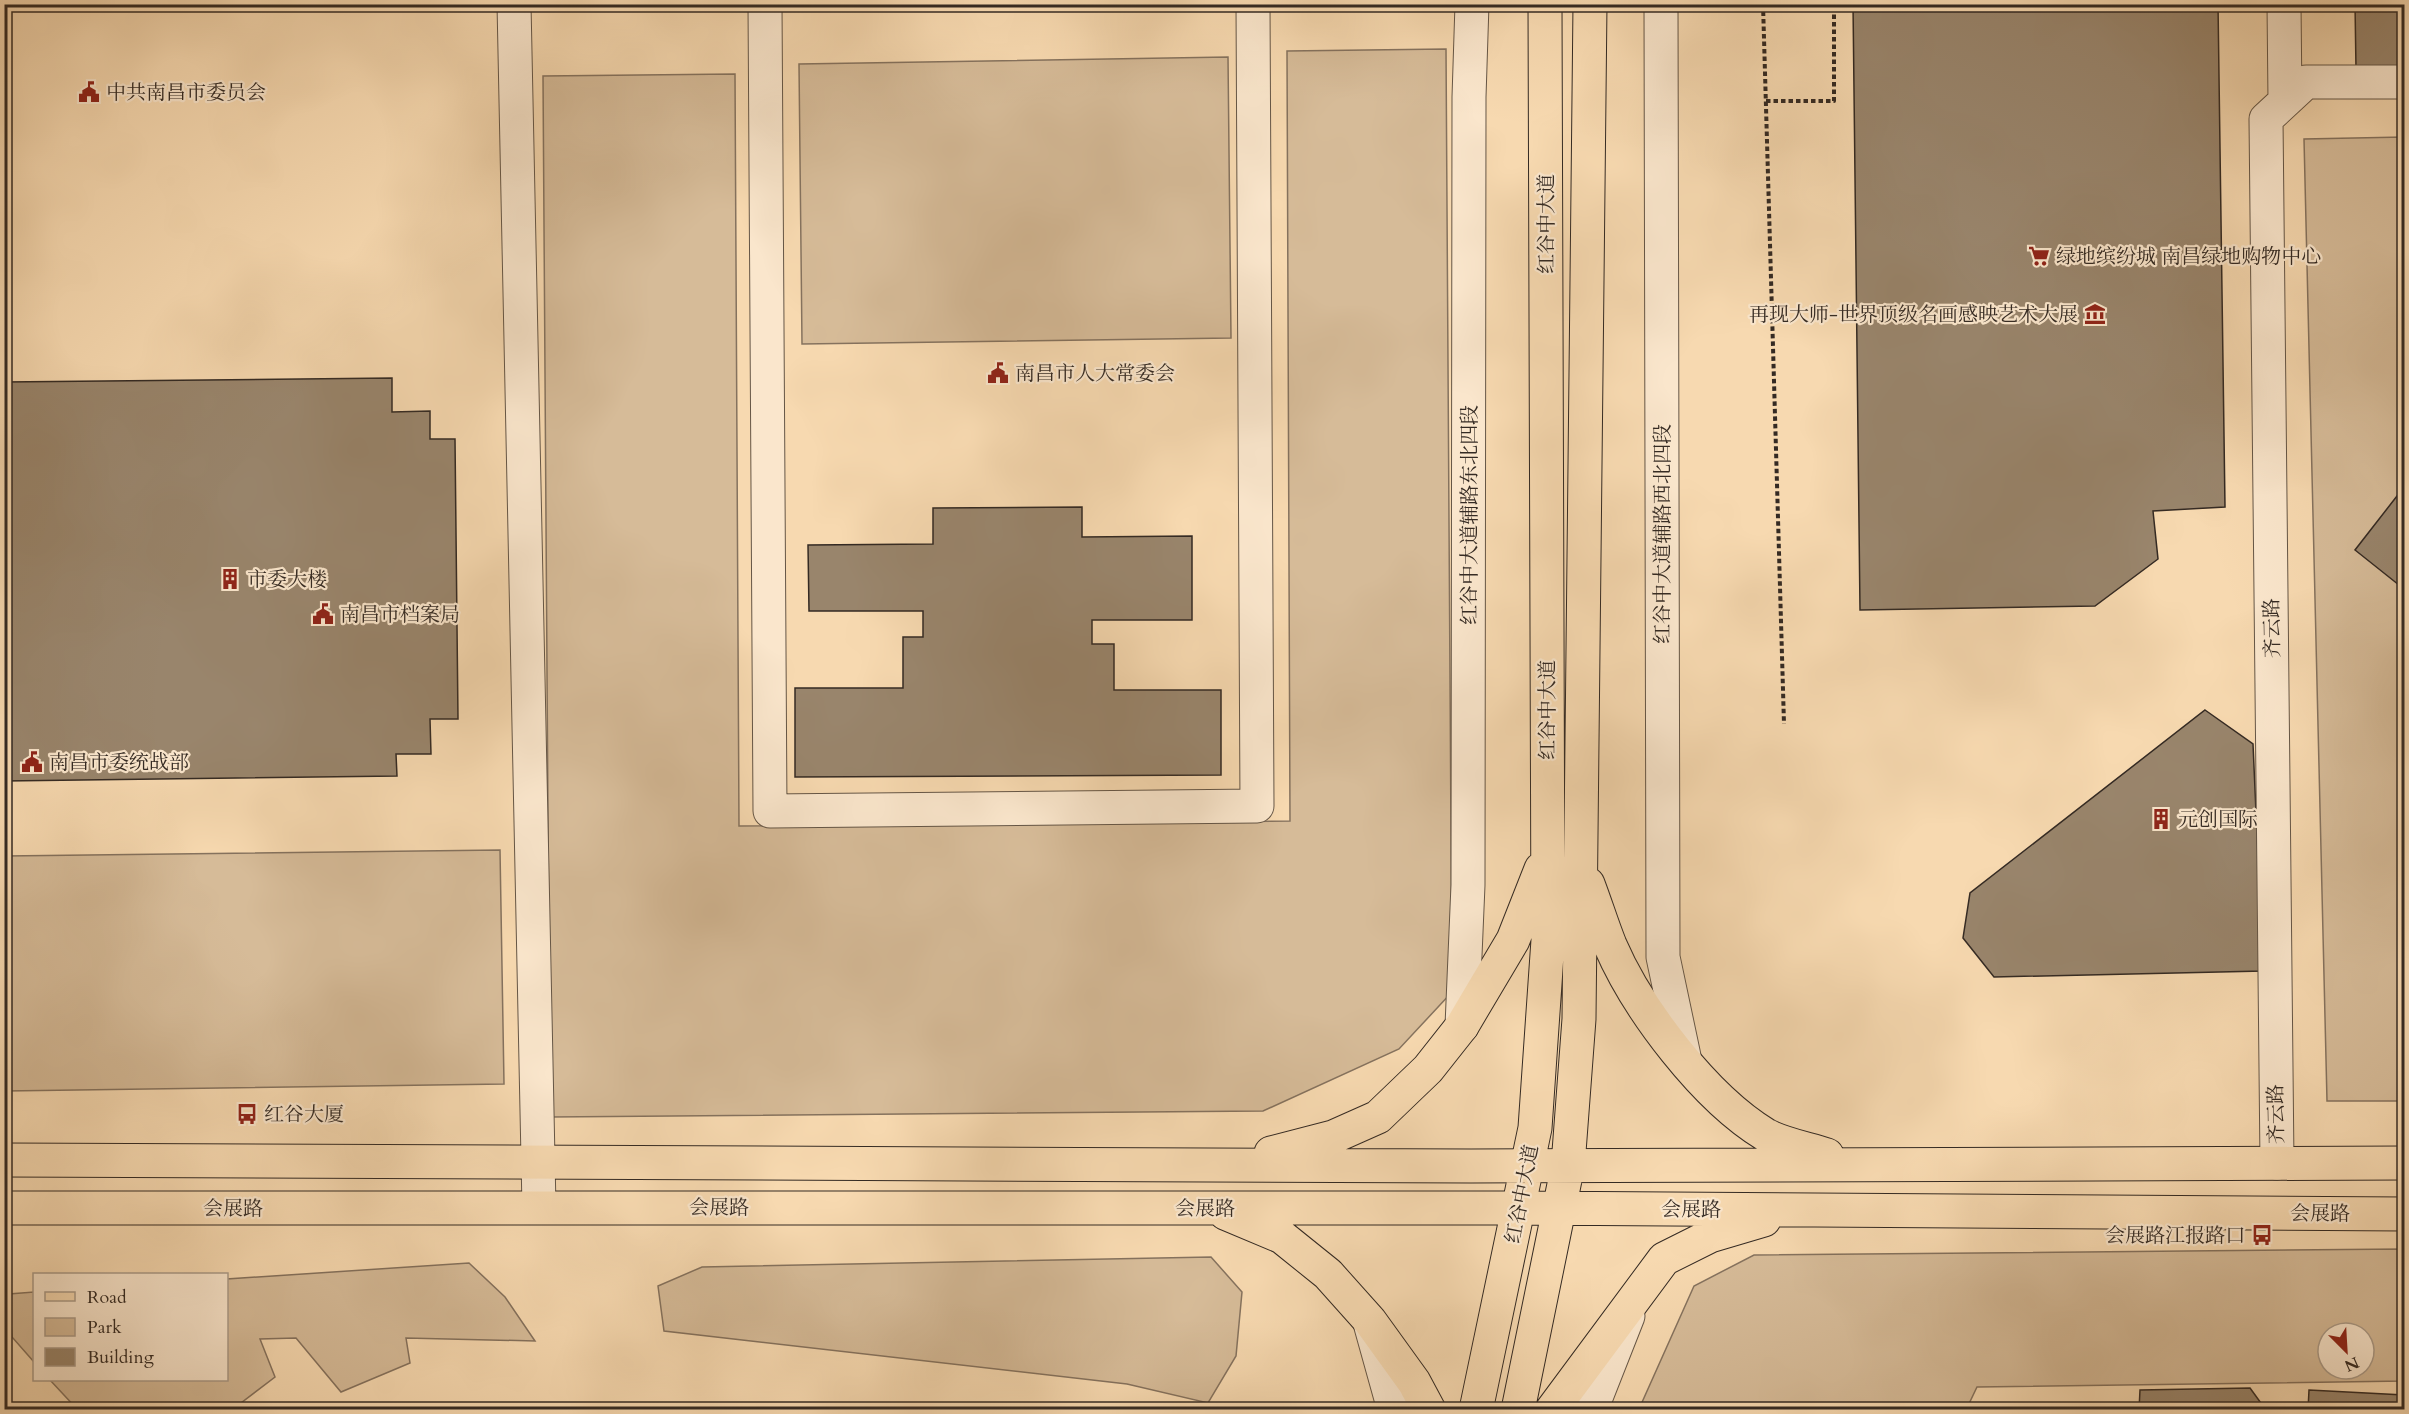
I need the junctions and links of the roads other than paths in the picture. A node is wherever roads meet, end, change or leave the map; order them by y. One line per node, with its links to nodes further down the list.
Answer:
1 (514, 4): 16 (street)
2 (765, 4): 3 (street)
3 (1252, 4)
4 (1472, 4): 13 (street, 红谷中大道辅路东北四段)
5 (1545, 4): 11 (main road, 红谷中大道)
6 (1590, 4): 12 (main road, 红谷中大道)
7 (1661, 4): 14 (street, 红谷中大道辅路西北四段)
8 (2284, 4): 10 (street)
9 (2404, 82): 10 (street)
10 (2296, 91): 17 (street, 齐云路)
11 (1548, 854): 13 (main road); 22 (main road, 红谷中大道)
12 (1581, 864): 14 (main road); 21 (main road, 红谷中大道)
13 (1462, 1026): 19 (main road)
14 (1685, 1061): 20 (main road)
15 (4, 1160): 16 (main road)
16 (538, 1162): 19 (main road); 23 (street)
17 (2277, 1163): 18 (main road); 20 (main road)
18 (2404, 1163)
19 (1227, 1164): 22 (main road)
20 (1854, 1164): 21 (main road)
21 (1568, 1165): 22 (main road); 27 (main road, 红谷中大道)
22 (1527, 1166): 26 (main road, 红谷中大道)
23 (539, 1207): 24 (main road, 会展路); 25 (main road, 会展路)
24 (4, 1208)
25 (1213, 1208): 26 (main road, 会展路); 31 (main road)
26 (1519, 1208): 27 (main road, 会展路); 34 (main road, 红谷中大道)
27 (1560, 1208): 28 (main road, 会展路); 35 (main road, 红谷中大道)
28 (1797, 1210): 29 (main road, 会展路); 30 (main road)
29 (2404, 1214)
30 (1632, 1304): 36 (main road); 37 (street)
31 (1370, 1321): 32 (street); 33 (main road)
32 (1391, 1410)
33 (1429, 1410)
34 (1476, 1410)
35 (1518, 1410)
36 (1552, 1410)
37 (1592, 1410)

